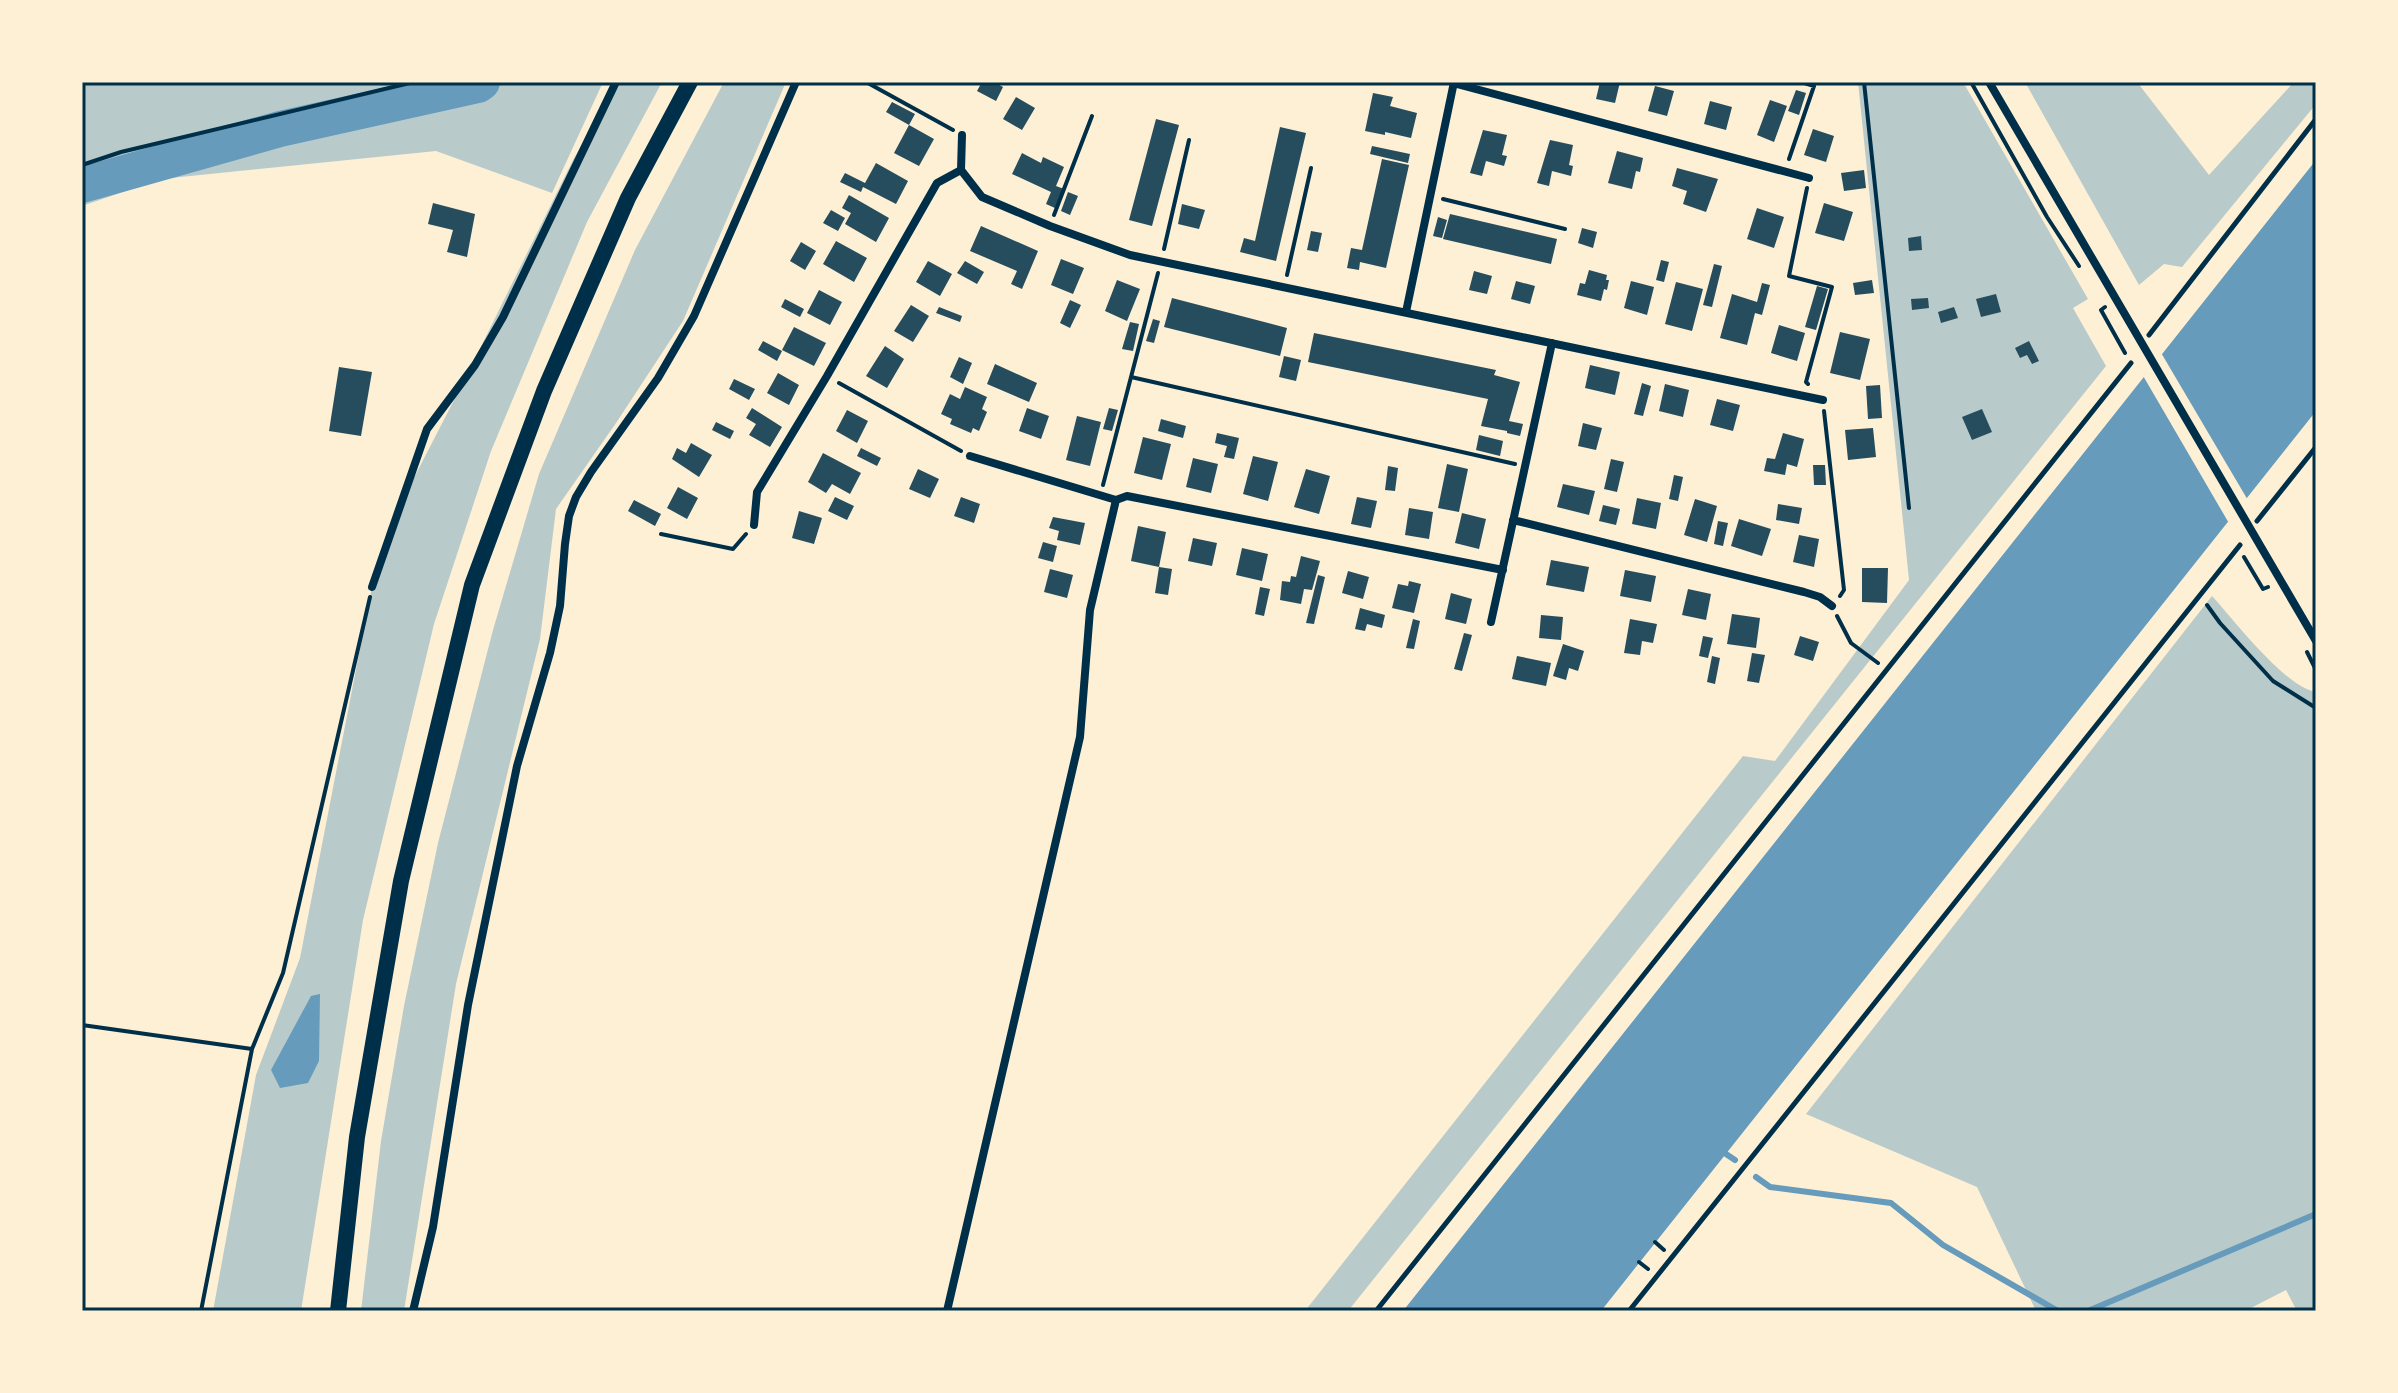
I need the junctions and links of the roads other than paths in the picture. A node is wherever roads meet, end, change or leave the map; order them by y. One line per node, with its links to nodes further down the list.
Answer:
1 (616, 82): 23 (street)
2 (690, 82): 27 (highway)
3 (796, 82): 28 (street)
4 (1989, 82): 26 (street)
5 (1454, 83): 9 (street); 10 (street)
6 (2316, 119): 11 (lane)
7 (962, 135): 8 (street)
8 (961, 170): 10 (street); 20 (street)
9 (1809, 178)
10 (1406, 312): 12 (street)
11 (2149, 335)
12 (1552, 343): 14 (street); 18 (street)
13 (2131, 363): 30 (lane)
14 (1823, 400)
15 (2316, 447): 19 (lane)
16 (970, 456): 17 (street)
17 (1116, 500): 22 (street); 29 (street)
18 (1513, 520): 22 (street); 24 (street)
19 (2257, 521)
20 (754, 525)
21 (2240, 546): 31 (lane)
22 (1503, 570): 25 (street)
23 (372, 587)
24 (1832, 606)
25 (1491, 622)
26 (2316, 641)
27 (338, 1311)
28 (413, 1311)
29 (947, 1311)
30 (1376, 1311)
31 (1629, 1311)

